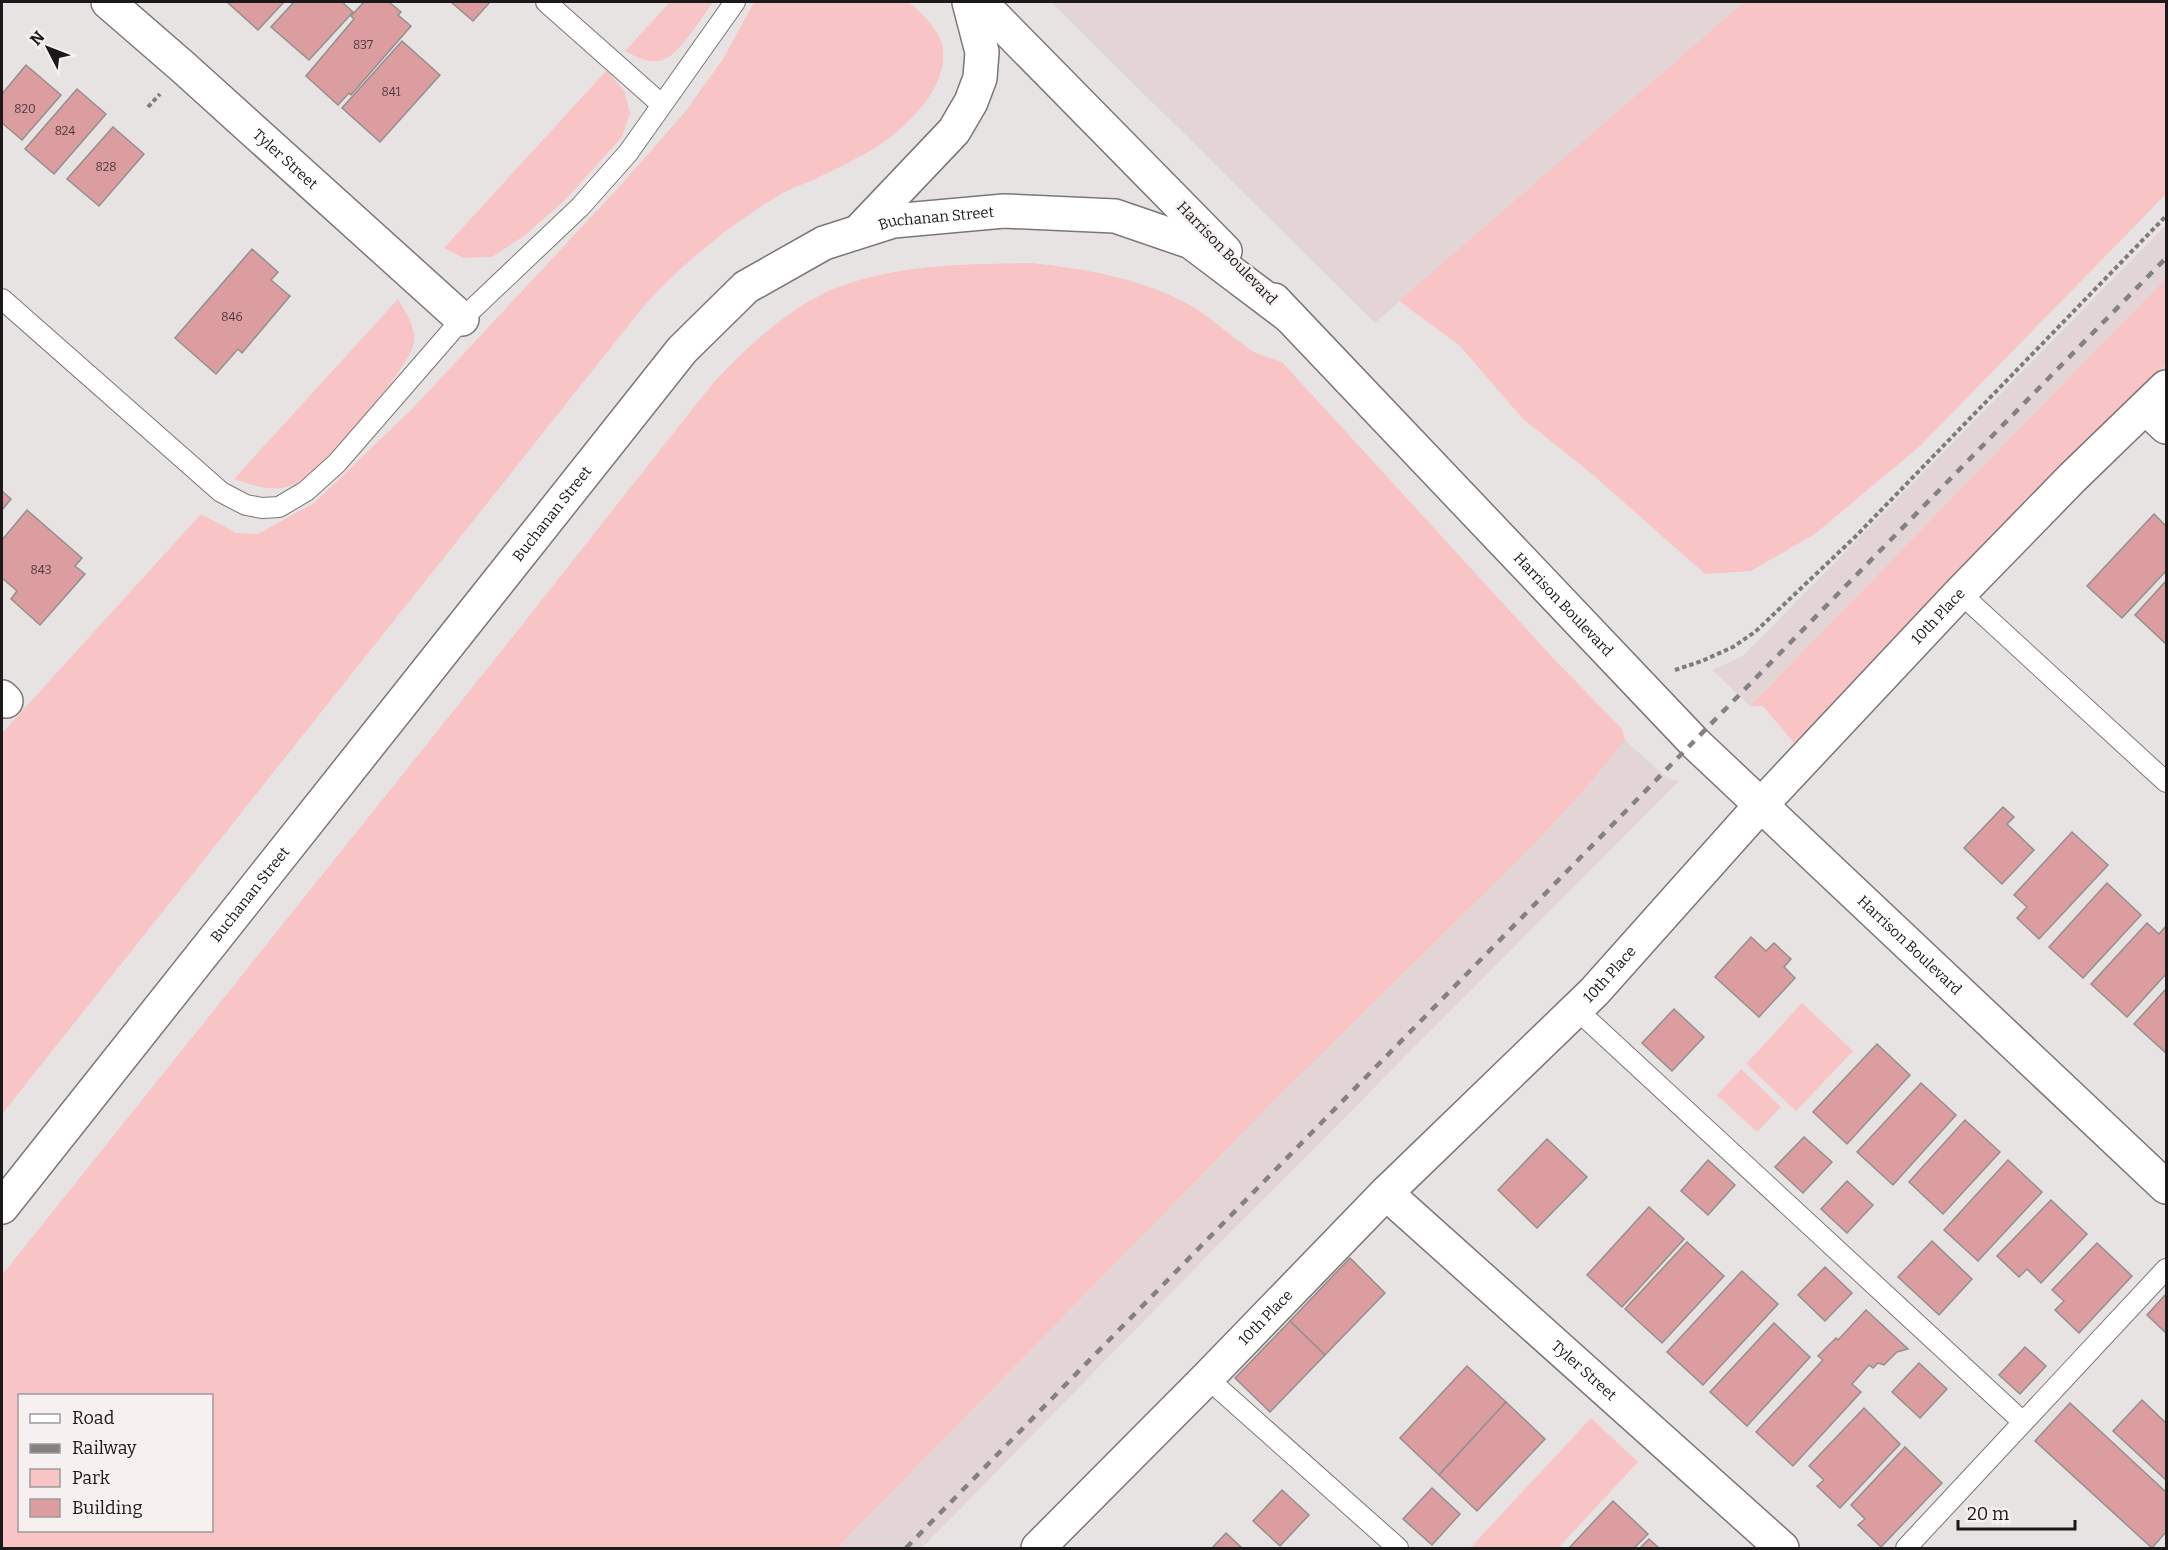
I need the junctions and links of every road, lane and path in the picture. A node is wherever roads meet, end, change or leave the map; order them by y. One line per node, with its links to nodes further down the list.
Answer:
1 (108, 2): 11 (street, Tyler Street)
2 (546, 2): 6 (lane)
3 (735, 2): 6 (lane)
4 (969, 2): 8 (street)
5 (980, 2): 10 (street, Harrison Boulevard)
6 (661, 104): 11 (lane)
7 (2166, 216): 14 (path)
8 (858, 232): 10 (street, Buchanan Street); 20 (street, Buchanan Street)
9 (2, 298): 11 (lane)
10 (1288, 316): 14 (street, Harrison Boulevard)
11 (462, 319)
12 (2160, 407): 13 (street, 10th Place)
13 (1960, 593): 15 (lane); 16 (street, 10th Place)
14 (1636, 681): 16 (street, Harrison Boulevard)
15 (2166, 782)
16 (1761, 805): 17 (street, 10th Place); 18 (street, Harrison Boulevard)
17 (1576, 1009): 19 (street, 10th Place); 23 (lane)
18 (2166, 1187)
19 (1386, 1193): 22 (street, 10th Place); 26 (street, Tyler Street)
20 (2, 1206)
21 (2166, 1269): 23 (lane)
22 (1207, 1378): 24 (street, 10th Place); 25 (lane)
23 (2024, 1422): 27 (lane)
24 (1038, 1548)
25 (1398, 1548)
26 (1782, 1548)
27 (1906, 1548)

